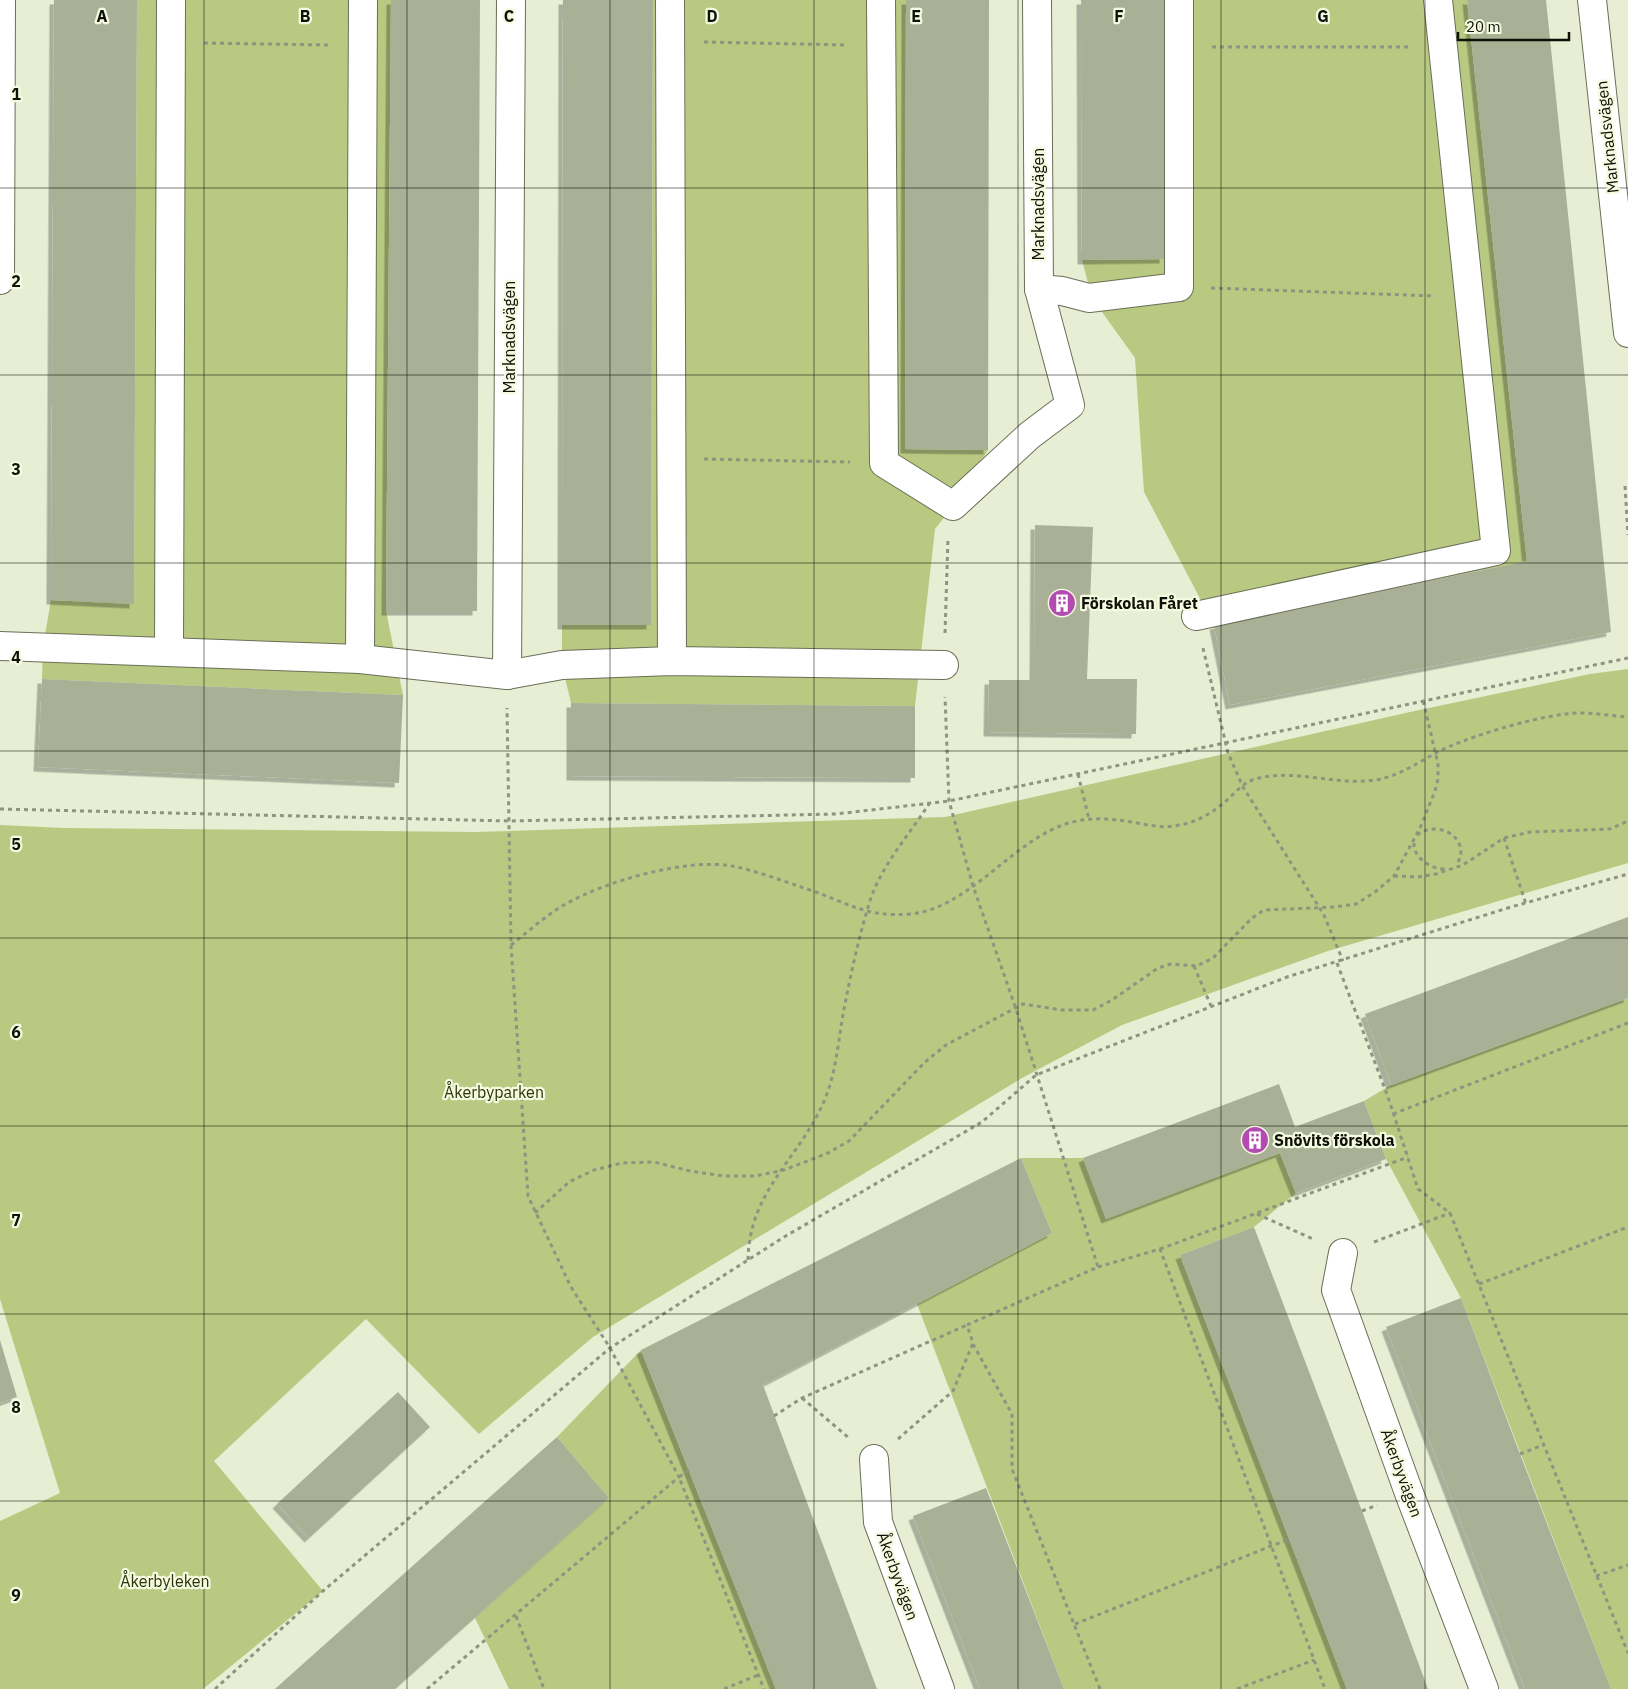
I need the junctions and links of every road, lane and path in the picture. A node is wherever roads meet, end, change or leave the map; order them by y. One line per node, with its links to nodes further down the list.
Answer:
1 (2, 0): 17 (street)
2 (171, 0): 12 (street)
3 (363, 0): 13 (street)
4 (511, 0): 34 (street, Marknadsvägen)
5 (670, 0): 11 (street)
6 (880, 0): 14 (street)
7 (1037, 0): 19 (street, Marknadsvägen)
8 (1179, 0): 15 (street)
9 (1438, 0): 16 (street)
10 (1592, 0): 21 (street, Marknadsvägen)
11 (670, 42): 14 (path); 22 (street)
12 (171, 43): 13 (path); 29 (street)
13 (363, 45): 31 (street)
14 (881, 45): 23 (street)
15 (1179, 46): 16 (path); 18 (street)
16 (1443, 48): 20 (street)
17 (0, 280)
18 (1179, 287): 19 (street); 20 (path)
19 (1039, 288): 25 (street, Marknadsvägen)
20 (1468, 297): 27 (street)
21 (1628, 334)
22 (671, 458): 23 (path); 32 (street)
23 (884, 463): 25 (street)
24 (1625, 486): 26 (path)
25 (953, 506): 33 (path)
26 (1628, 535)
27 (1196, 616): 37 (path)
28 (0, 646): 29 (street)
29 (169, 651): 31 (street)
30 (1628, 658): 35 (path)
31 (360, 659): 34 (street)
32 (672, 661): 33 (street); 34 (street)
33 (944, 665): 41 (path)
34 (506, 675): 46 (path)
35 (1423, 700): 37 (path); 38 (path)
36 (1628, 717): 38 (path)
37 (1225, 743): 39 (path); 40 (path)
38 (1436, 754): 40 (path); 47 (path)
39 (1078, 774): 41 (path); 44 (path)
40 (1243, 786): 44 (path); 55 (path)
41 (949, 801): 42 (path); 53 (path)
42 (930, 804): 46 (path); 56 (path)
43 (0, 809): 46 (path)
44 (1089, 819): 53 (path)
45 (1628, 820): 48 (path)
46 (510, 821): 57 (path)
47 (1416, 835): 49 (path); 50 (path)
48 (1504, 838): 50 (path); 54 (path)
49 (1414, 840): 50 (path); 52 (path)
50 (1451, 869): 52 (path)
51 (1628, 874): 54 (path)
52 (1394, 876): 55 (path)
53 (973, 886): 56 (path); 62 (path)
54 (1526, 904): 58 (path)
55 (1319, 908): 58 (path); 60 (path)
56 (867, 912): 57 (path); 67 (path)
57 (512, 945): 68 (path)
58 (1343, 961): 59 (path)
59 (1337, 963): 61 (path); 65 (path)
60 (1194, 966): 61 (path); 62 (path)
61 (1211, 1006): 64 (path)
62 (1016, 1009): 64 (path); 67 (path)
63 (1628, 1023): 65 (path)
64 (1036, 1075): 74 (path); 75 (path)
65 (1393, 1114): 66 (path)
66 (1408, 1157): 69 (path); 70 (path)
67 (779, 1171): 68 (path); 74 (path)
68 (536, 1213): 79 (path)
69 (1256, 1213): 72 (path); 73 (path)
70 (1450, 1213): 73 (path); 76 (path)
71 (1628, 1227): 76 (path)
72 (1160, 1249): 75 (path); 88 (path)
73 (1342, 1253): 105 (street, Åkerbyvägen)
74 (748, 1260): 79 (path)
75 (1098, 1267): 77 (path)
76 (1479, 1284): 82 (path)
77 (967, 1325): 78 (path); 80 (path)
78 (973, 1343): 84 (path); 92 (path)
79 (610, 1348): 86 (path); 96 (path)
80 (802, 1398): 81 (path); 84 (path)
81 (774, 1416)
82 (1544, 1445): 83 (path); 90 (path)
83 (1520, 1454)
84 (874, 1459): 101 (street, Åkerbyvägen)
85 (689, 1470): 86 (path)
86 (679, 1478): 91 (path); 95 (path)
87 (1289, 1539): 88 (path)
88 (1269, 1546): 92 (path); 94 (path)
89 (1628, 1565): 90 (path)
90 (1596, 1576): 93 (path)
91 (516, 1616): 97 (path); 98 (path)
92 (1075, 1624): 102 (path)
93 (1628, 1653)
94 (1314, 1660): 103 (path); 104 (path)
95 (758, 1675): 99 (path); 100 (path)
96 (215, 1689)
97 (427, 1689)
98 (544, 1689)
99 (724, 1689)
100 (764, 1689)
101 (940, 1689)
102 (1100, 1689)
103 (1237, 1689)
104 (1325, 1689)
105 (1484, 1689)

